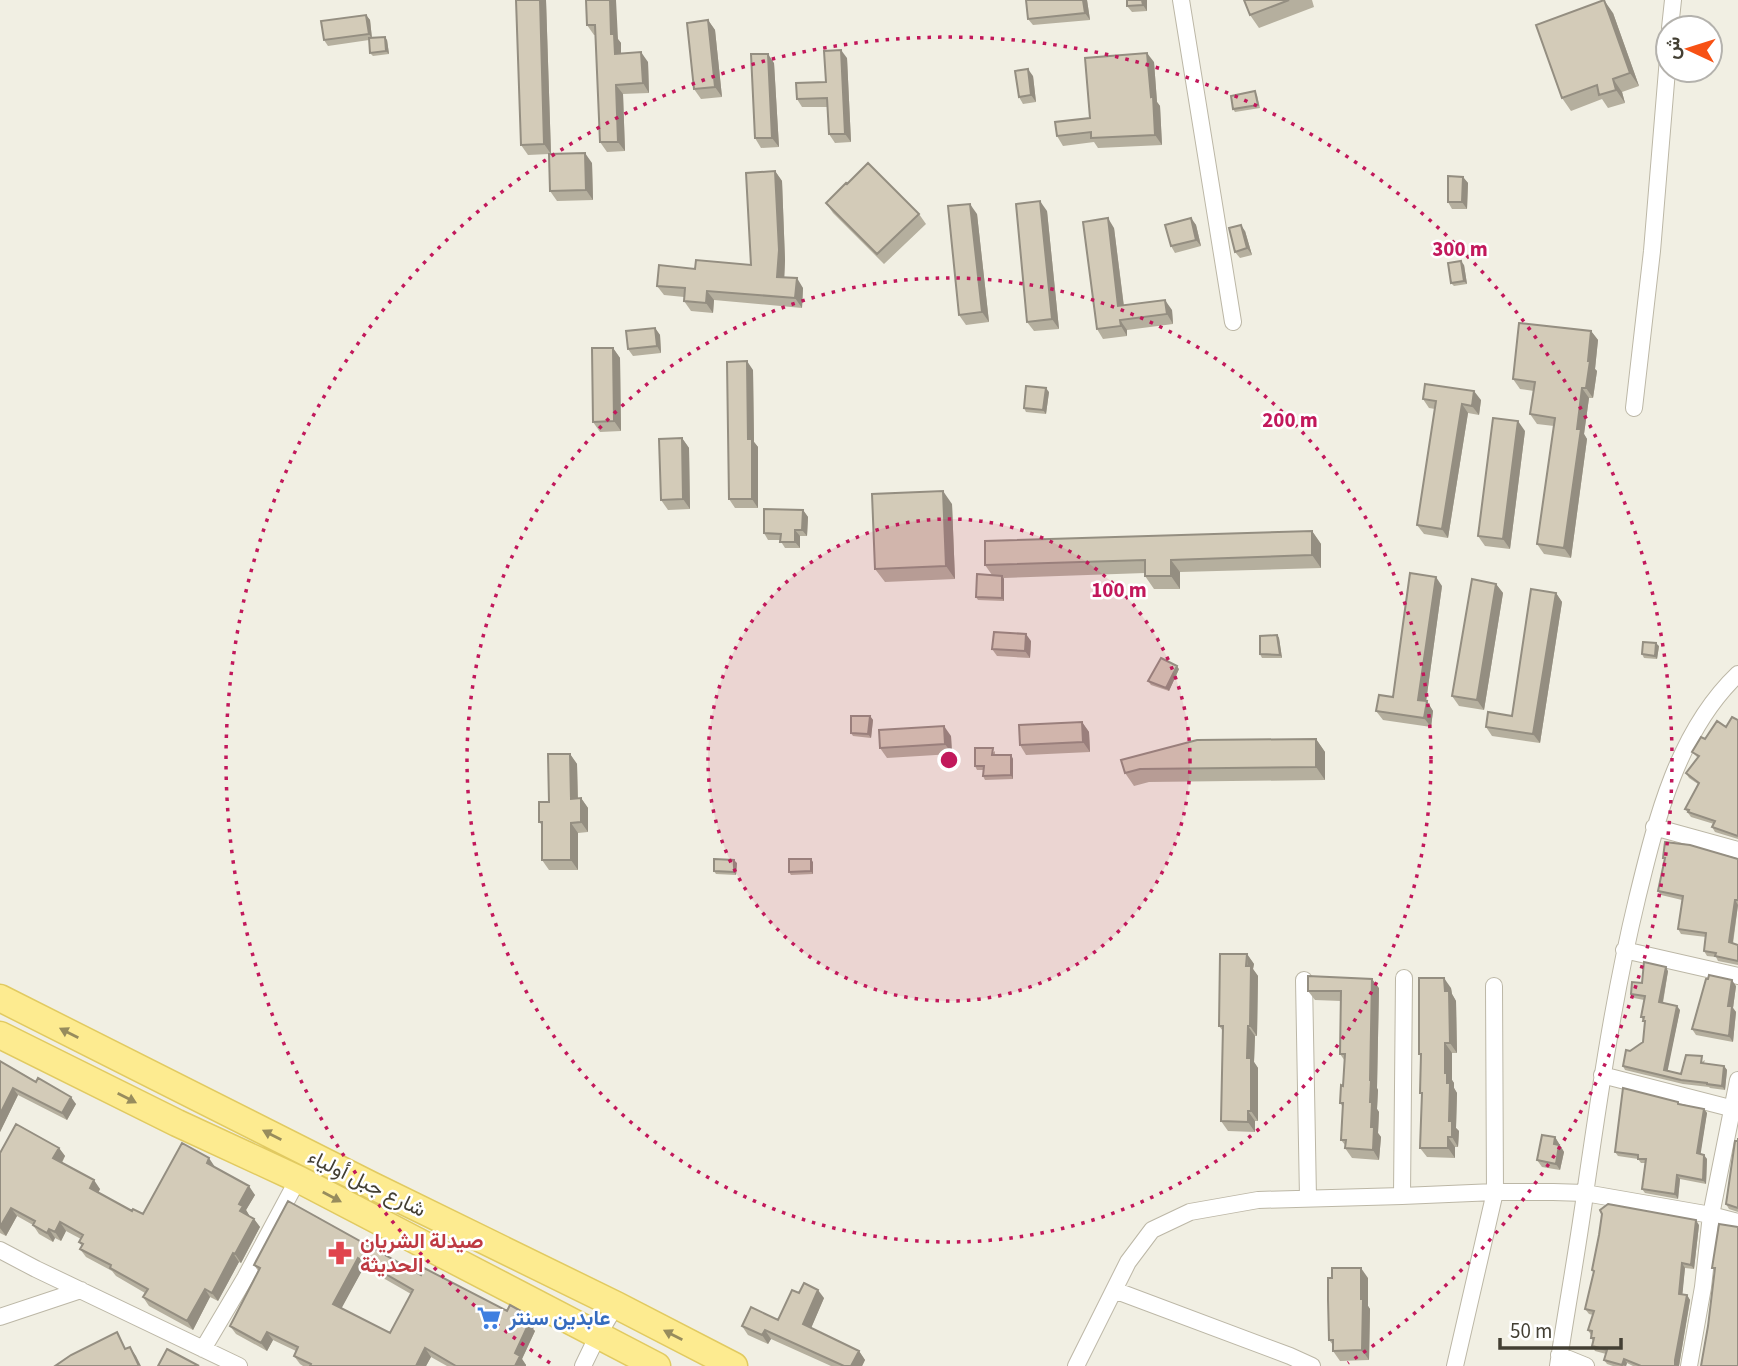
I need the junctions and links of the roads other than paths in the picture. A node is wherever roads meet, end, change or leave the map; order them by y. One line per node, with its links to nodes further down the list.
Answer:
1 (1181, 0): 3 (street)
2 (1666, 84): 4 (street)
3 (1233, 322)
4 (1634, 408)
5 (1738, 674): 6 (street)
6 (1654, 828): 7 (street); 8 (street)
7 (1738, 849)
8 (1624, 950): 9 (street); 15 (street)
9 (1738, 976)
10 (1404, 978): 21 (street)
11 (1304, 980): 22 (street)
12 (1494, 986): 19 (street)
13 (0, 998): 28 (main road, شارع جبل أولياء, one-way to 13)
14 (0, 1035): 18 (main road, شارع جبل أولياء, one-way to 18)
15 (1602, 1074): 17 (street); 20 (street)
16 (1738, 1080): 17 (street)
17 (1735, 1110): 23 (street)
18 (298, 1179): 30 (main road, شارع جبل أولياء, one-way to 30); 31 (street)
19 (1495, 1192): 20 (street); 21 (street); 39 (street)
20 (1586, 1194): 23 (street); 32 (street)
21 (1402, 1196): 22 (street)
22 (1308, 1198): 27 (street)
23 (1711, 1215): 24 (street); 41 (street)
24 (1738, 1222)
25 (0, 1250): 26 (street)
26 (80, 1290): 29 (street); 31 (street)
27 (1114, 1290): 37 (street); 38 (street)
28 (616, 1305): 30 (street); 36 (main road, شارع جبل أولياء, one-way to 28)
29 (0, 1317)
30 (598, 1335): 34 (street); 35 (main road, شارع جبل أولياء)
31 (204, 1349): 33 (street)
32 (1559, 1361): 40 (street)
33 (239, 1366)
34 (583, 1366)
35 (657, 1366)
36 (734, 1366)
37 (1076, 1366)
38 (1312, 1366)
39 (1455, 1366)
40 (1586, 1366)
41 (1689, 1366)

